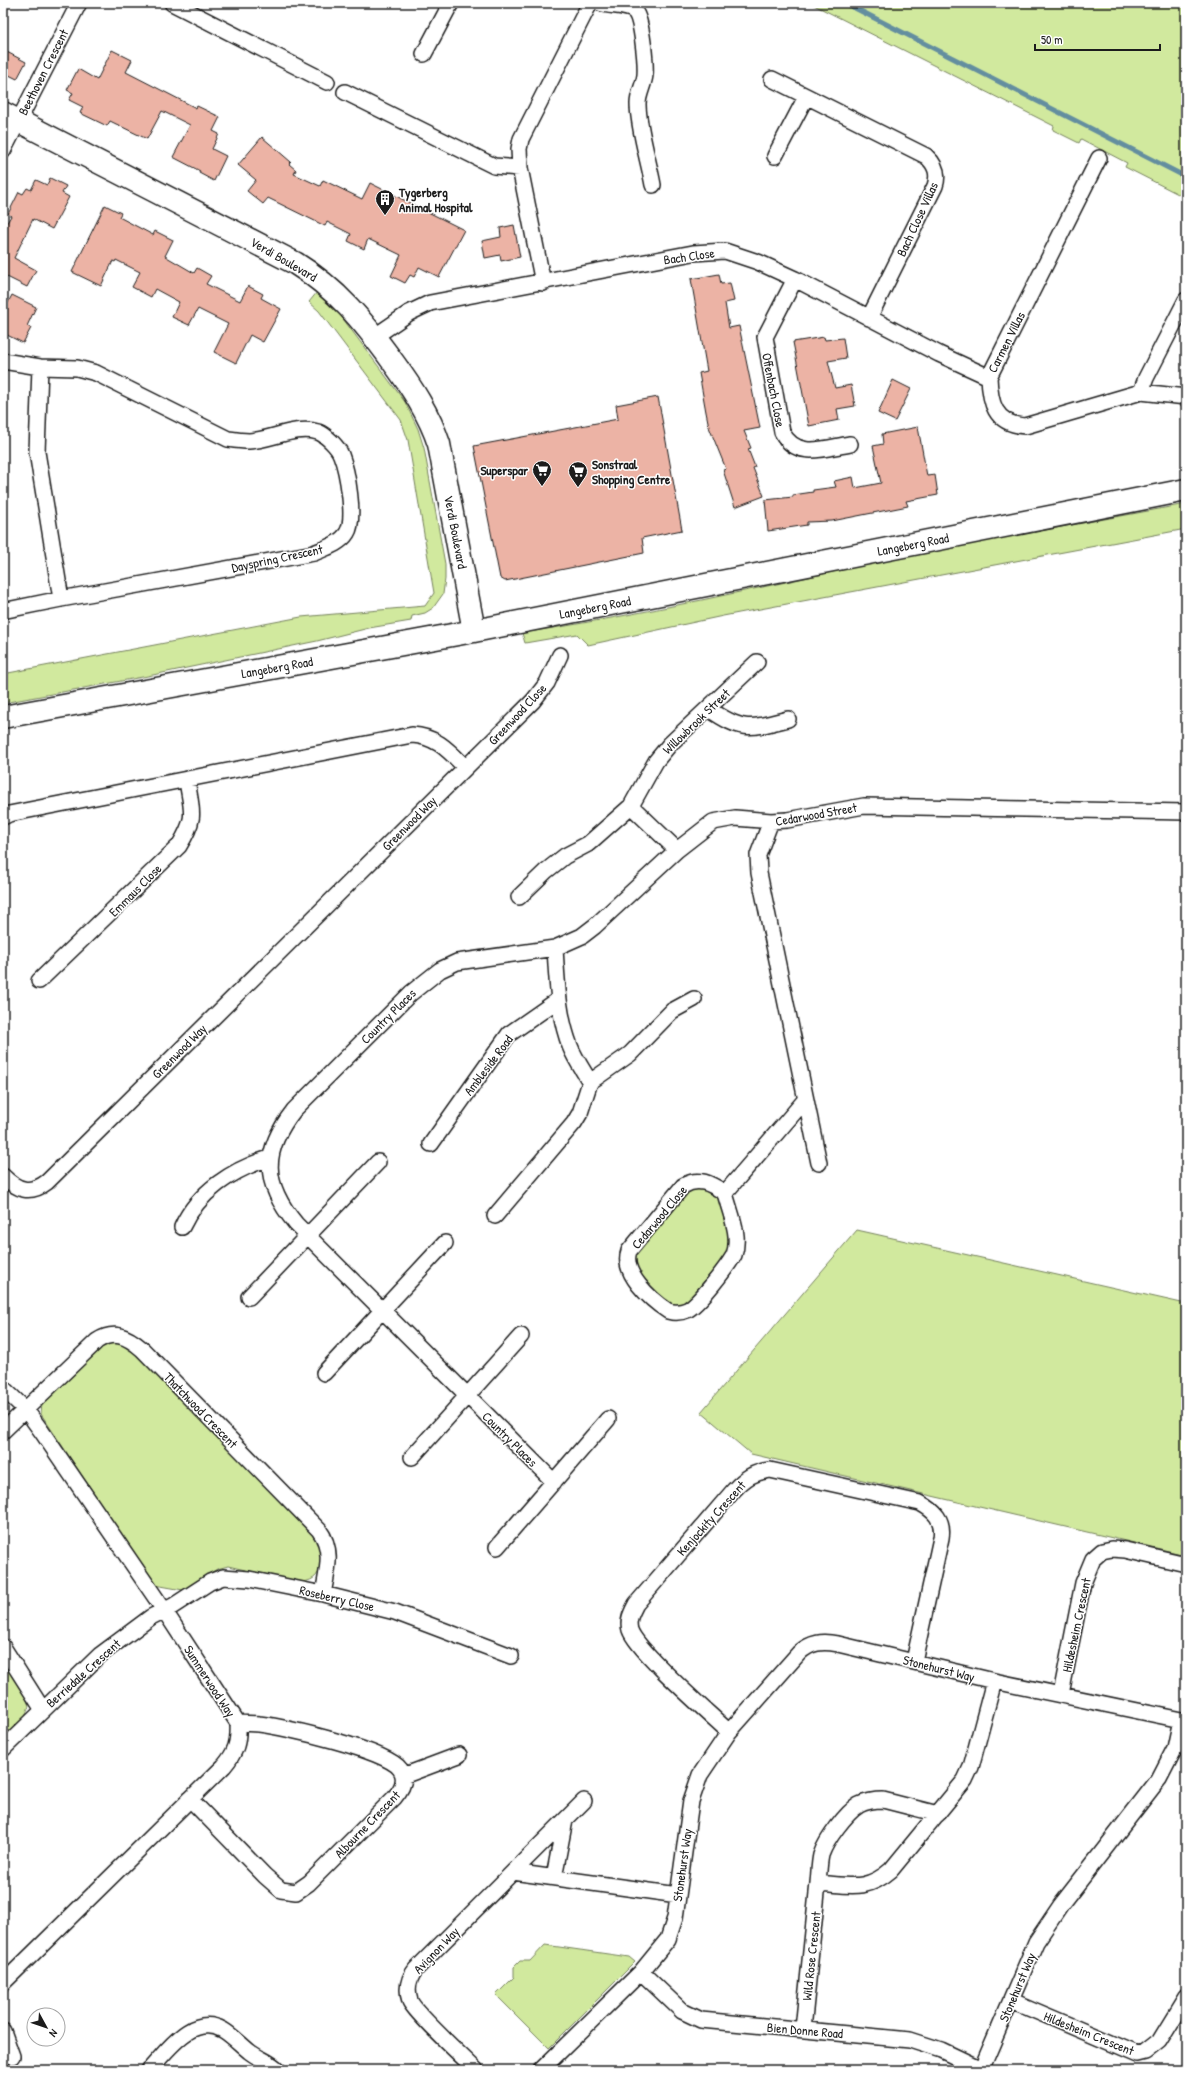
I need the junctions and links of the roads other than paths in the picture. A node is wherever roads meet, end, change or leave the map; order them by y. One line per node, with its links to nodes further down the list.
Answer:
1 (79, 3): 12 (street, Beethoven Crescent)
2 (172, 3): 6 (street)
3 (451, 3): 7 (street)
4 (590, 3): 16 (street)
5 (600, 3): 17 (street)
6 (193, 8): 9 (street)
7 (424, 54)
8 (772, 79): 11 (street, Bach Close Villas)
9 (327, 82)
10 (345, 92): 16 (street)
11 (806, 97): 14 (street); 21 (street, Bach Close Villas)
12 (11, 117): 13 (street, Beethoven Crescent); 22 (main road, Verdi Boulevard)
13 (3, 151)
14 (775, 156)
15 (1099, 158): 25 (street, Carmen Villas)
16 (520, 168): 19 (street)
17 (653, 185)
18 (795, 279): 19 (street, Bach Close); 21 (street, Bach Close); 28 (street, Offenbach Close)
19 (543, 283): 22 (street, Bach Close)
20 (1186, 300): 26 (street)
21 (869, 318): 25 (street, Bach Close)
22 (374, 337): 32 (main road, Verdi Boulevard)
23 (3, 361): 24 (street, Dayspring Crescent)
24 (40, 367): 30 (street); 30 (street, Dayspring Crescent)
25 (989, 377): 26 (street, Carmen Villas)
26 (1141, 392): 27 (street, Carmen Villas)
27 (1186, 397)
28 (850, 444)
29 (1186, 490): 32 (main road, Langeberg Road)
30 (61, 599): 31 (street, Dayspring Crescent)
31 (7, 610)
32 (474, 631): 36 (main road, Langeberg Road)
33 (560, 655): 38 (street, Greenwood Close)
34 (757, 662): 35 (street, Willowbrook Street)
35 (709, 709): 37 (street); 40 (street, Willowbrook Street)
36 (3, 717)
37 (788, 719)
38 (465, 767): 39 (street); 56 (street, Greenwood Way)
39 (186, 781): 42 (street); 47 (street, Emmaus Close)
40 (631, 806): 44 (street); 45 (street, Willowbrook Street)
41 (1186, 812): 43 (street, Cedarwood Street)
42 (3, 817)
43 (771, 821): 44 (street, Country Places); 51 (street, Cedarwood Street)
44 (677, 850): 46 (street, Country Places)
45 (519, 897)
46 (555, 948): 49 (street); 53 (street, Country Places)
47 (40, 981)
48 (694, 999): 50 (street)
49 (558, 1000): 50 (street); 52 (street, Ambleside Road)
50 (590, 1082): 58 (street)
51 (805, 1100): 55 (street, Cedarwood Street); 57 (street)
52 (431, 1144)
53 (270, 1158): 59 (street); 60 (street, Country Places)
54 (378, 1162): 60 (street)
55 (819, 1163)
56 (3, 1176)
57 (725, 1193): 57 (street, Cedarwood Close)
58 (495, 1216)
59 (182, 1227)
60 (308, 1236): 62 (street); 63 (street, Country Places)
61 (445, 1243): 63 (street)
62 (249, 1297)
63 (382, 1311): 65 (street); 67 (street, Country Places)
64 (521, 1336): 67 (street)
65 (324, 1373)
66 (3, 1388): 68 (street, Summerwood Way)
67 (467, 1396): 71 (street); 72 (street, Country Places)
68 (26, 1410): 70 (street, Thatchwood Crescent); 75 (street, Thatchwood Crescent); 76 (street, Summerwood Way)
69 (608, 1419): 72 (street)
70 (3, 1431)
71 (412, 1457)
72 (554, 1482): 73 (street)
73 (497, 1547)
74 (1186, 1564): 81 (street, Hildesheim Crescent)
75 (323, 1594): 76 (street, Roseberry Close); 78 (street, Roseberry Close)
76 (164, 1610): 82 (street, Berriedale Crescent); 84 (street, Summerwood Way)
77 (3, 1647): 82 (street, Berriedale Crescent)
78 (511, 1656)
79 (914, 1661): 80 (street, Stonehurst Way); 85 (street, Stonehurst Way); 85 (street, Kenjockity Crescent)
80 (994, 1681): 81 (street, Stonehurst Way); 91 (street)
81 (1061, 1694): 83 (street, Stonehurst Way)
82 (43, 1710): 86 (street, Berriedale Crescent)
83 (1183, 1720): 100 (street, Stonehurst Way)
84 (238, 1723): 88 (street, Albourne Crescent); 89 (street, Summerwood Way)
85 (729, 1732): 96 (street, Stonehurst Way)
86 (3, 1749)
87 (459, 1755): 88 (street)
88 (403, 1776): 89 (street, Albourne Crescent)
89 (190, 1799): 98 (street, Summerwood Way)
90 (584, 1801): 92 (street, Avignon Way)
91 (938, 1814): 95 (street); 95 (street, Wild Rose Crescent)
92 (565, 1820): 93 (street, Avignon Way); 94 (street)
93 (513, 1872): 94 (street); 106 (street, Avignon Way)
94 (554, 1877): 96 (street)
95 (818, 1883): 101 (street, Wild Rose Crescent)
96 (678, 1895): 97 (street, Stonehurst Way)
97 (641, 1972): 101 (street, Bien Donne Road); 107 (street, Stonehurst Way)
98 (3, 1983)
99 (1186, 1996): 100 (street, Hildesheim Crescent)
100 (1012, 2001): 108 (street, Stonehurst Way)
101 (803, 2029): 108 (street, Bien Donne Road)
102 (3, 2031): 103 (street)
103 (12, 2056)
104 (149, 2070): 105 (street)
105 (278, 2070)
106 (476, 2070)
107 (541, 2070)
108 (981, 2070)

